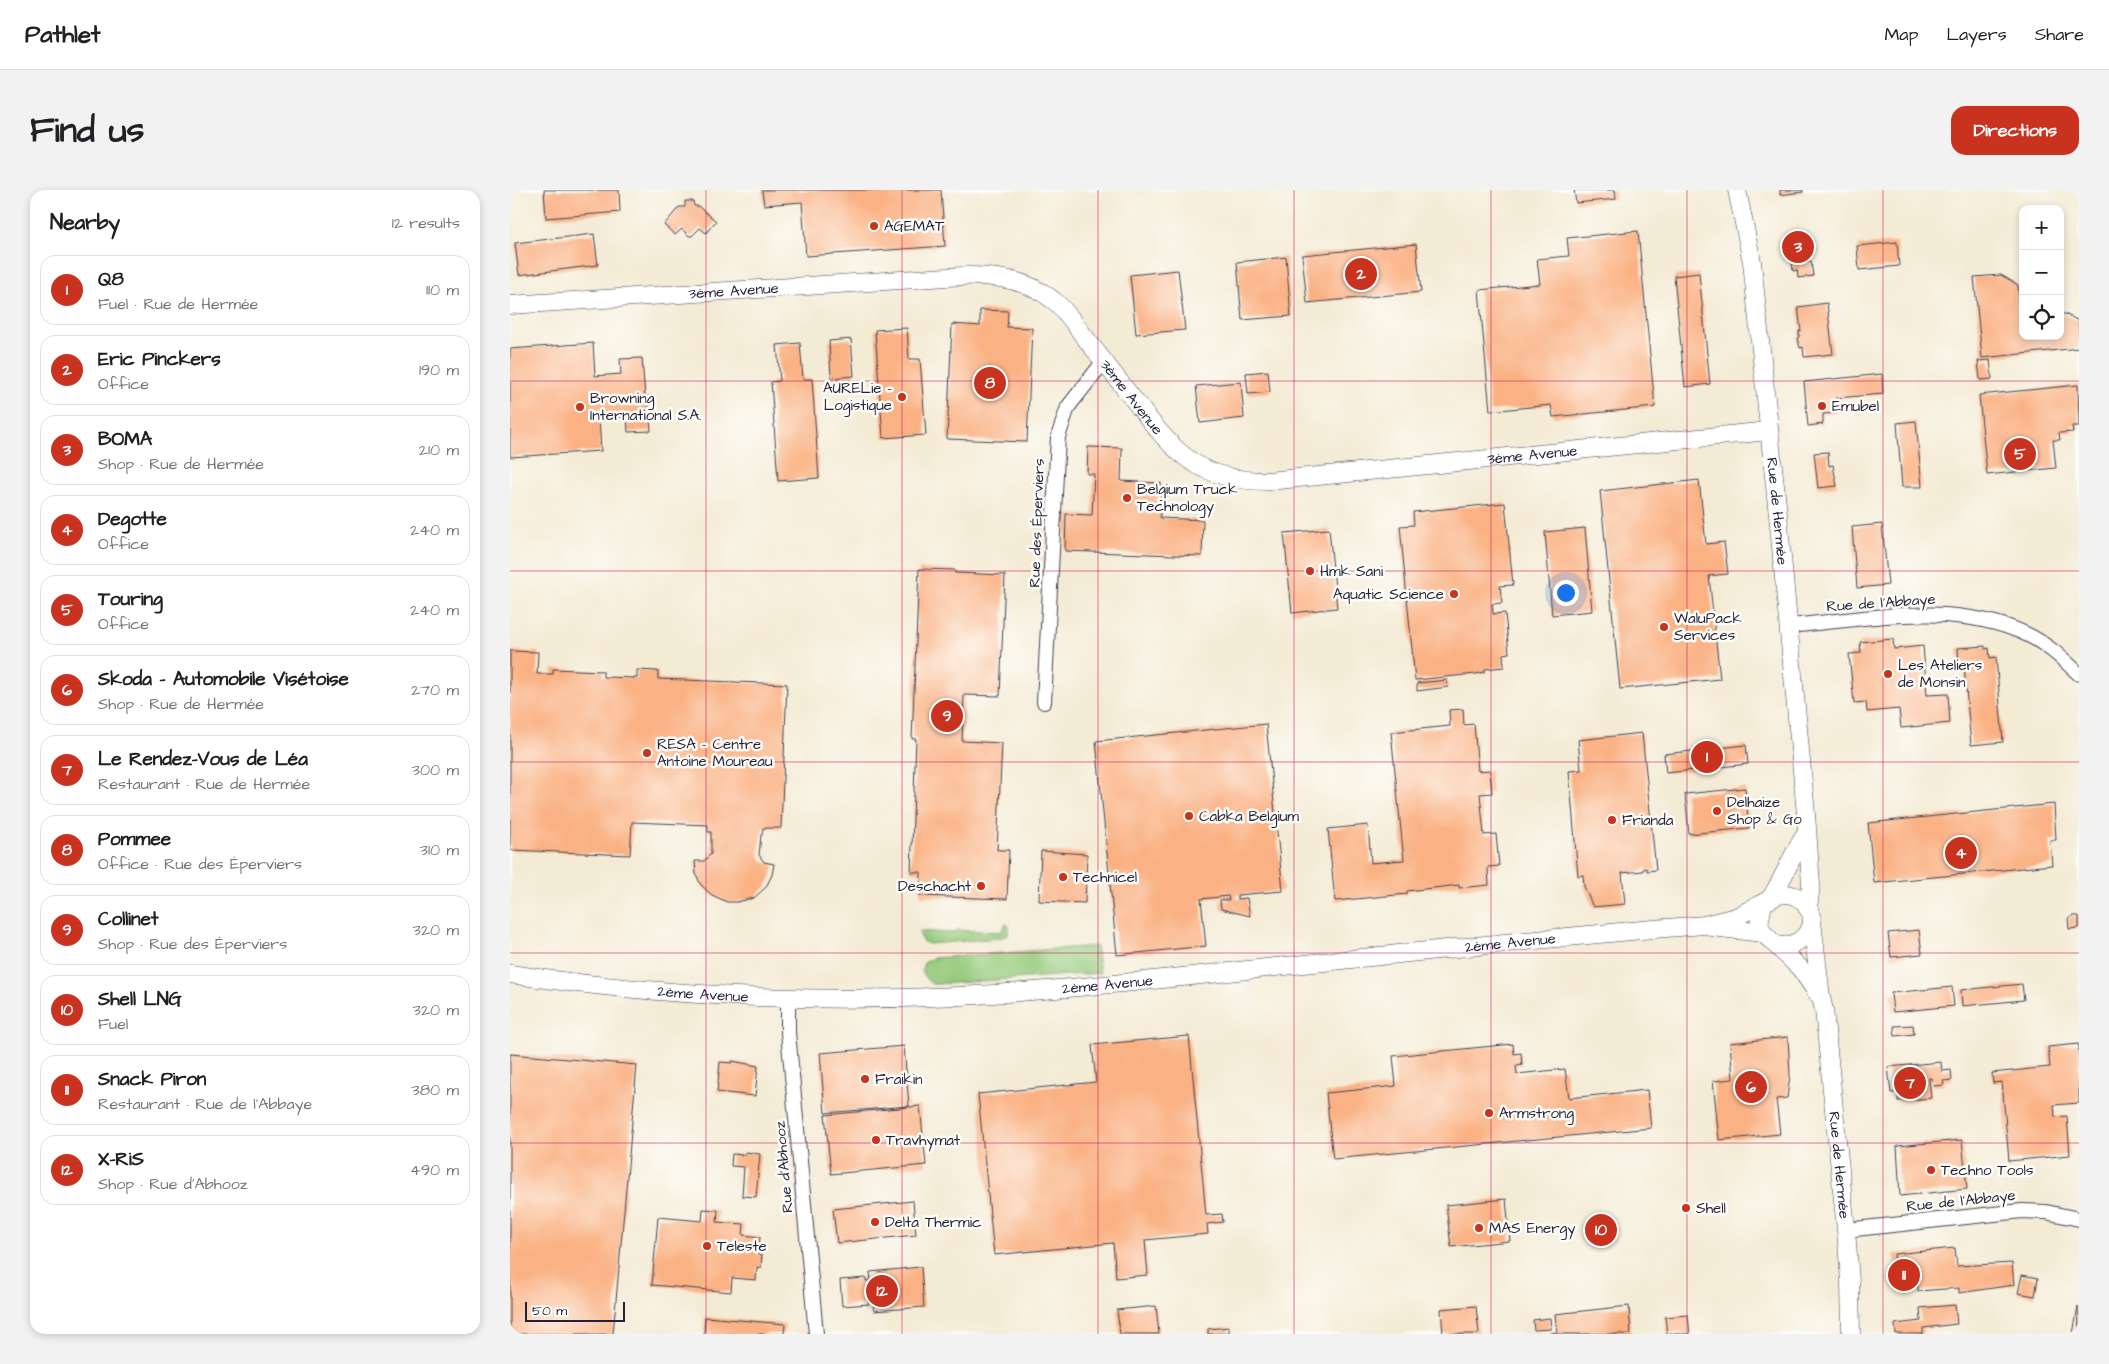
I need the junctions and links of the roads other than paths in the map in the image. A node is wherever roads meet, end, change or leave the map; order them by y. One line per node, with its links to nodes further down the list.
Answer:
1 (1737, 190): 4 (street, Rue de Hermée)
2 (510, 306): 3 (street, 3ème Avenue)
3 (1104, 361): 4 (street, 3ème Avenue); 7 (street, Rue des Éperviers)
4 (1769, 431): 5 (street, Rue de Hermée)
5 (1788, 626): 6 (street, Rue de l'Abbaye); 8 (street, Rue de Hermée)
6 (2079, 674)
7 (1044, 702)
8 (1806, 834): 9 (street); 10 (street, Rue de Hermée)
9 (1766, 902): 10 (street); 11 (street, 2ème Avenue); 13 (street)
10 (1808, 908): 12 (street, Rue de Hermée)
11 (1704, 925): 13 (street, 2ème Avenue); 17 (street, 2ème Avenue)
12 (1811, 926): 14 (street); 16 (street, Rue de Hermée)
13 (1762, 933): 14 (street, Rue de Hermée)
14 (1778, 946): 16 (street, Rue de Hermée)
15 (510, 974): 17 (street, 2ème Avenue)
16 (1820, 997): 19 (street, Rue de Hermée)
17 (788, 998): 20 (street, Rue d'Abhooz)
18 (2079, 1219): 19 (street, Rue de l'Abbaye)
19 (1846, 1230): 21 (street, Rue de Hermée)
20 (816, 1334)
21 (1851, 1334)

